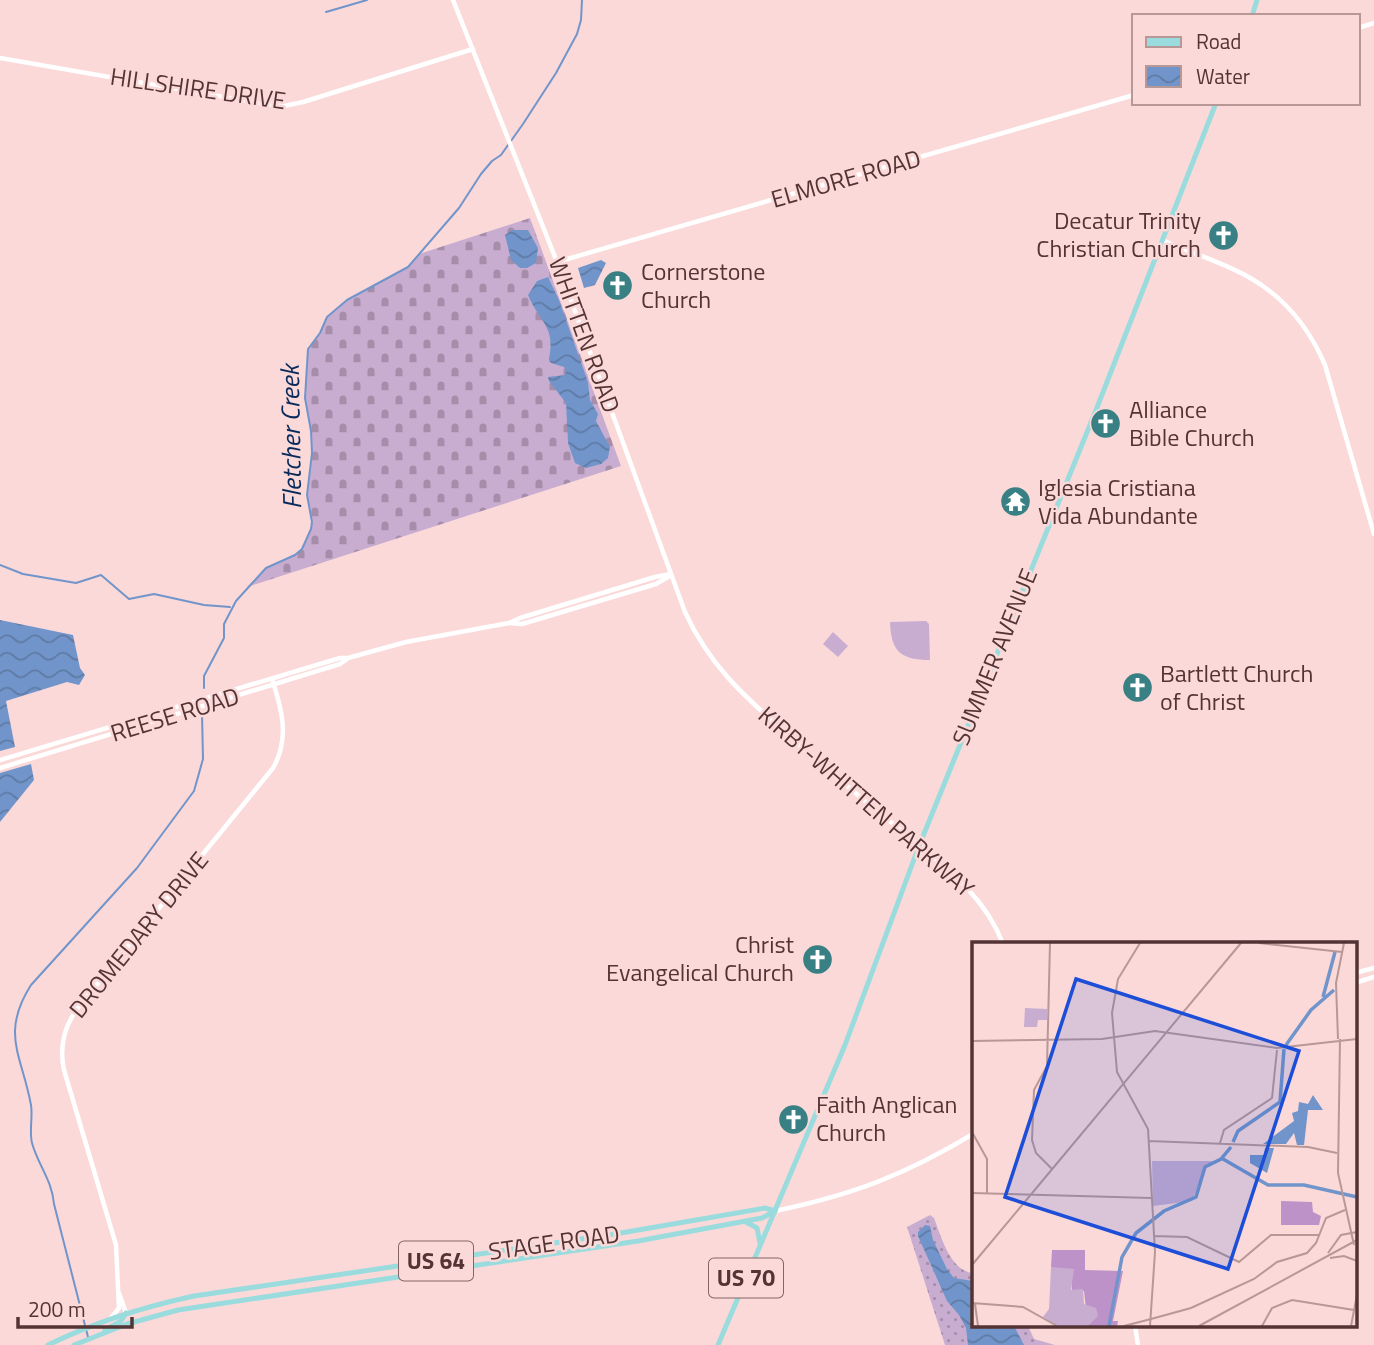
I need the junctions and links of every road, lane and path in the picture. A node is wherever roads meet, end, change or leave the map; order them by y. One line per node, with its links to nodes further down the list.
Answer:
1 (453, 0): 2 (main road, WHITTEN ROAD)
2 (473, 49): 3 (main road, HILLSHIRE DRIVE); 7 (main road, WHITTEN ROAD)
3 (0, 58)
4 (1132, 96): 7 (main road, ELMORE ROAD)
5 (1215, 105): 6 (main road, SUMMER AVENUE)
6 (1162, 240): 8 (main road); 14 (main road, SUMMER AVENUE)
7 (557, 262): 9 (main road, WHITTEN ROAD)
8 (1374, 534)
9 (671, 574): 10 (main road, WHITTEN ROAD); 11 (main road, REESE ROAD)
10 (718, 668): 14 (main road, KIRBY-WHITTEN PARKWAY)
11 (273, 682): 12 (main road, REESE ROAD); 13 (main road, REESE ROAD); 26 (main road, DROMEDARY DRIVE)
12 (0, 760)
13 (0, 768)
14 (919, 846): 15 (main road, KIRBY-WHITTEN PARKWAY); 21 (main road, SUMMER AVENUE)
15 (1002, 942)
16 (1374, 968): 17 (main road)
17 (1356, 974)
18 (1374, 977): 19 (main road)
19 (1356, 983)
20 (972, 1135): 21 (main road, STAGE ROAD)
21 (775, 1211): 22 (main road, STAGE ROAD / US 64); 23 (main road, STAGE ROAD / US 64); 25 (main road, US 70)
22 (685, 1222): 24 (main road); 27 (main road, STAGE ROAD / US 64)
23 (743, 1222): 24 (main road, STAGE ROAD / US 64); 25 (main road)
24 (667, 1236): 30 (main road, STAGE ROAD / US 64)
25 (760, 1244): 34 (main road, US 70)
26 (119, 1293): 28 (main road, DROMEDARY DRIVE); 29 (main road, DROMEDARY DRIVE)
27 (154, 1305): 28 (main road, STAGE ROAD / US 64); 30 (main road)
28 (126, 1313): 29 (main road, STAGE ROAD / US 64); 31 (main road)
29 (111, 1318): 32 (main road, STAGE ROAD / US 64)
30 (127, 1324): 31 (main road, STAGE ROAD / US 64)
31 (102, 1333): 33 (main road, STAGE ROAD / US 64)
32 (48, 1345)
33 (75, 1345)
34 (718, 1345)

